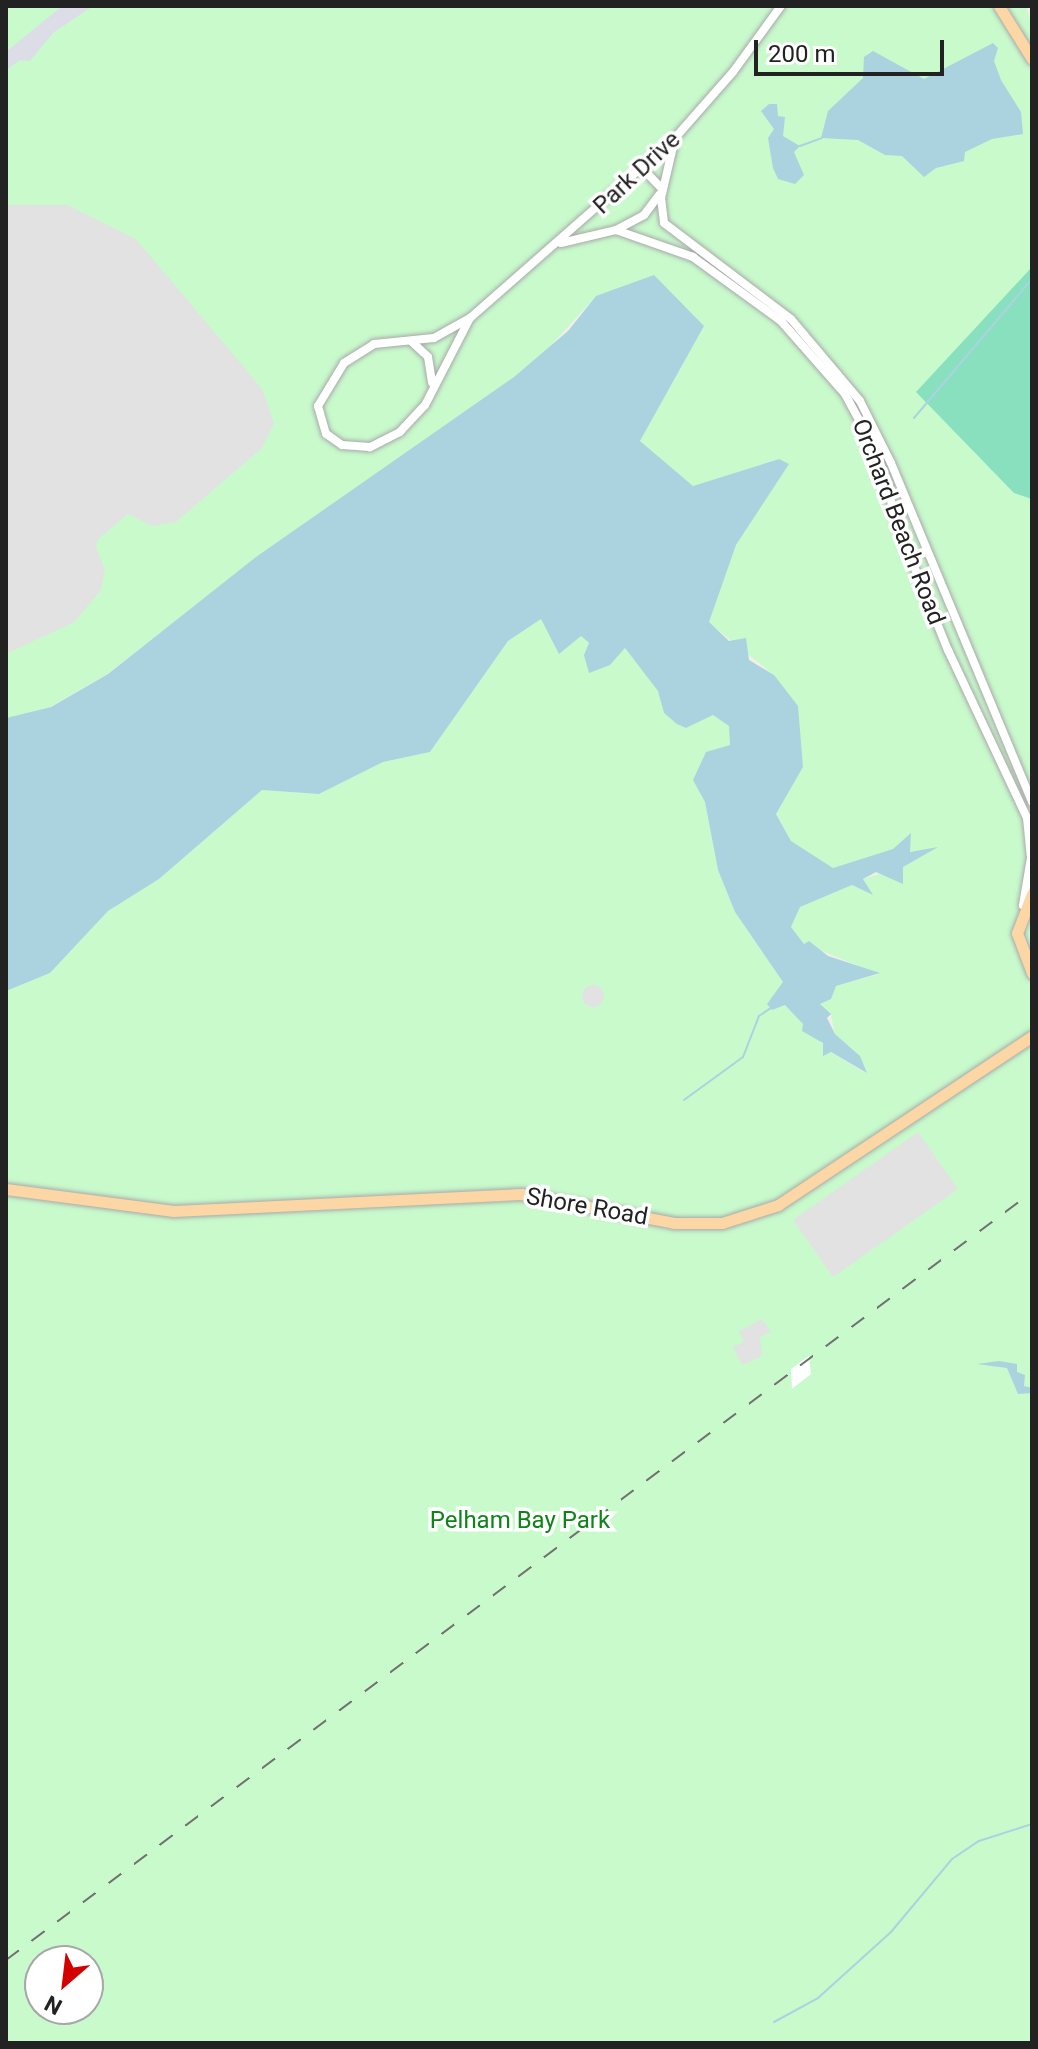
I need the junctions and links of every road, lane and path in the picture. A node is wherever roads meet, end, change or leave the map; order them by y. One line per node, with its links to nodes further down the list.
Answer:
1 (781, 6): 4 (street, Park Drive)
2 (999, 6): 3 (main road)
3 (1032, 59)
4 (675, 138): 5 (street, Park Drive); 6 (street, Orchard Beach Road)
5 (643, 169): 6 (street); 7 (street, Park Drive)
6 (662, 190): 8 (street); 14 (street, Orchard Beach Road)
7 (585, 222): 9 (street); 10 (street, Park Drive)
8 (616, 230): 9 (street, Orchard Beach Road); 16 (street, Orchard Beach Road)
9 (601, 232): 10 (street, Orchard Beach Road)
10 (561, 243): 11 (street, Park Drive)
11 (470, 318): 12 (street, Park Drive); 13 (street, Park Drive)
12 (410, 340): 13 (street); 13 (street, Park Drive)
13 (432, 391)
14 (1032, 802)
15 (1032, 894): 16 (main road)
16 (1023, 908): 17 (main road)
17 (1030, 972)
18 (1032, 1028): 20 (main road, Shore Road)
19 (1032, 1036): 20 (main road, Shore Road)
20 (1020, 1043): 21 (main road, Shore Road)
21 (6, 1189)

